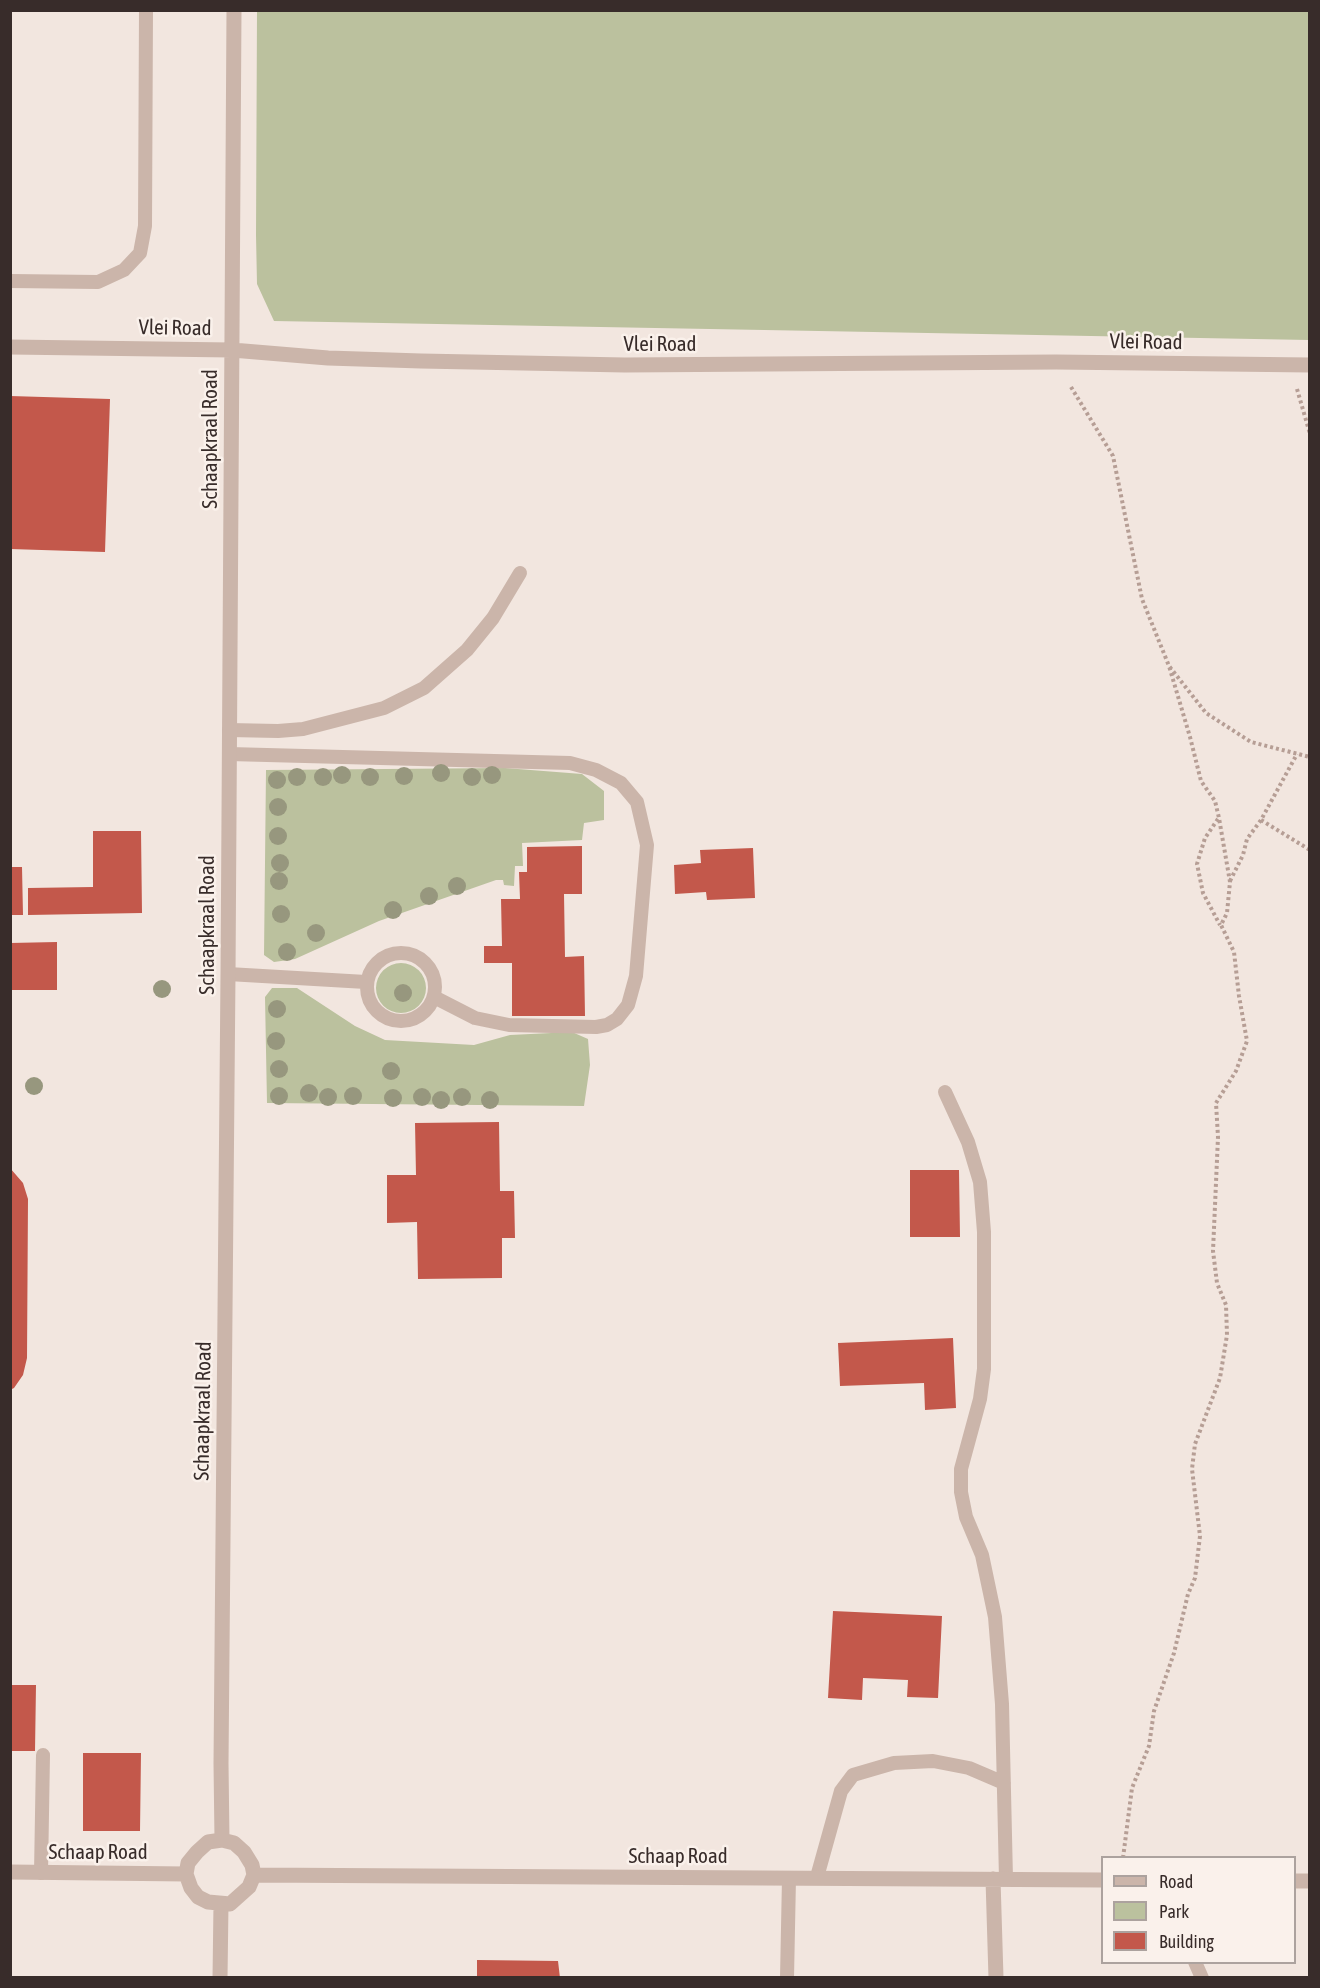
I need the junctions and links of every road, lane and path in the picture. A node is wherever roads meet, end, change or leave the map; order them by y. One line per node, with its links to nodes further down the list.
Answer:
1 (146, 10): 3 (lane)
2 (234, 10): 5 (street, Schaapkraal Road)
3 (10, 281)
4 (10, 347): 5 (street, Vlei Road)
5 (232, 350): 6 (street, Vlei Road); 12 (street, Schaapkraal Road)
6 (1056, 362): 7 (street, Vlei Road); 11 (path)
7 (1290, 365): 8 (street, Vlei Road); 9 (path)
8 (1310, 365)
9 (1310, 434)
10 (520, 573): 12 (lane)
11 (1169, 666): 14 (path); 16 (path)
12 (229, 730): 13 (street, Schaapkraal Road)
13 (229, 754): 21 (street, Schaapkraal Road); 23 (lane)
14 (1297, 754): 15 (path); 17 (path)
15 (1310, 757)
16 (1219, 819): 19 (path); 20 (path)
17 (1261, 820): 18 (path); 19 (path)
18 (1310, 850)
19 (1230, 882): 20 (path)
20 (1221, 925): 28 (path)
21 (228, 974): 22 (lane); 27 (street, Schaapkraal Road)
22 (366, 981): 23 (lane); 23 (lane)
23 (434, 997)
24 (945, 1092): 26 (lane)
25 (42, 1755): 30 (lane)
26 (1004, 1783): 34 (lane); 35 (lane)
27 (222, 1840): 31 (street); 32 (street)
28 (1123, 1856)
29 (10, 1872): 30 (street, Schaap Road)
30 (41, 1873): 31 (street, Schaap Road)
31 (186, 1874): 37 (street)
32 (254, 1875): 33 (street, Schaap Road); 37 (street)
33 (789, 1878): 34 (street, Schaap Road); 39 (lane)
34 (817, 1878): 35 (street, Schaap Road)
35 (1000, 1879): 36 (street, Schaap Road); 40 (street)
36 (1101, 1880)
37 (221, 1904): 38 (street)
38 (220, 1977)
39 (787, 1977)
40 (996, 1977)

